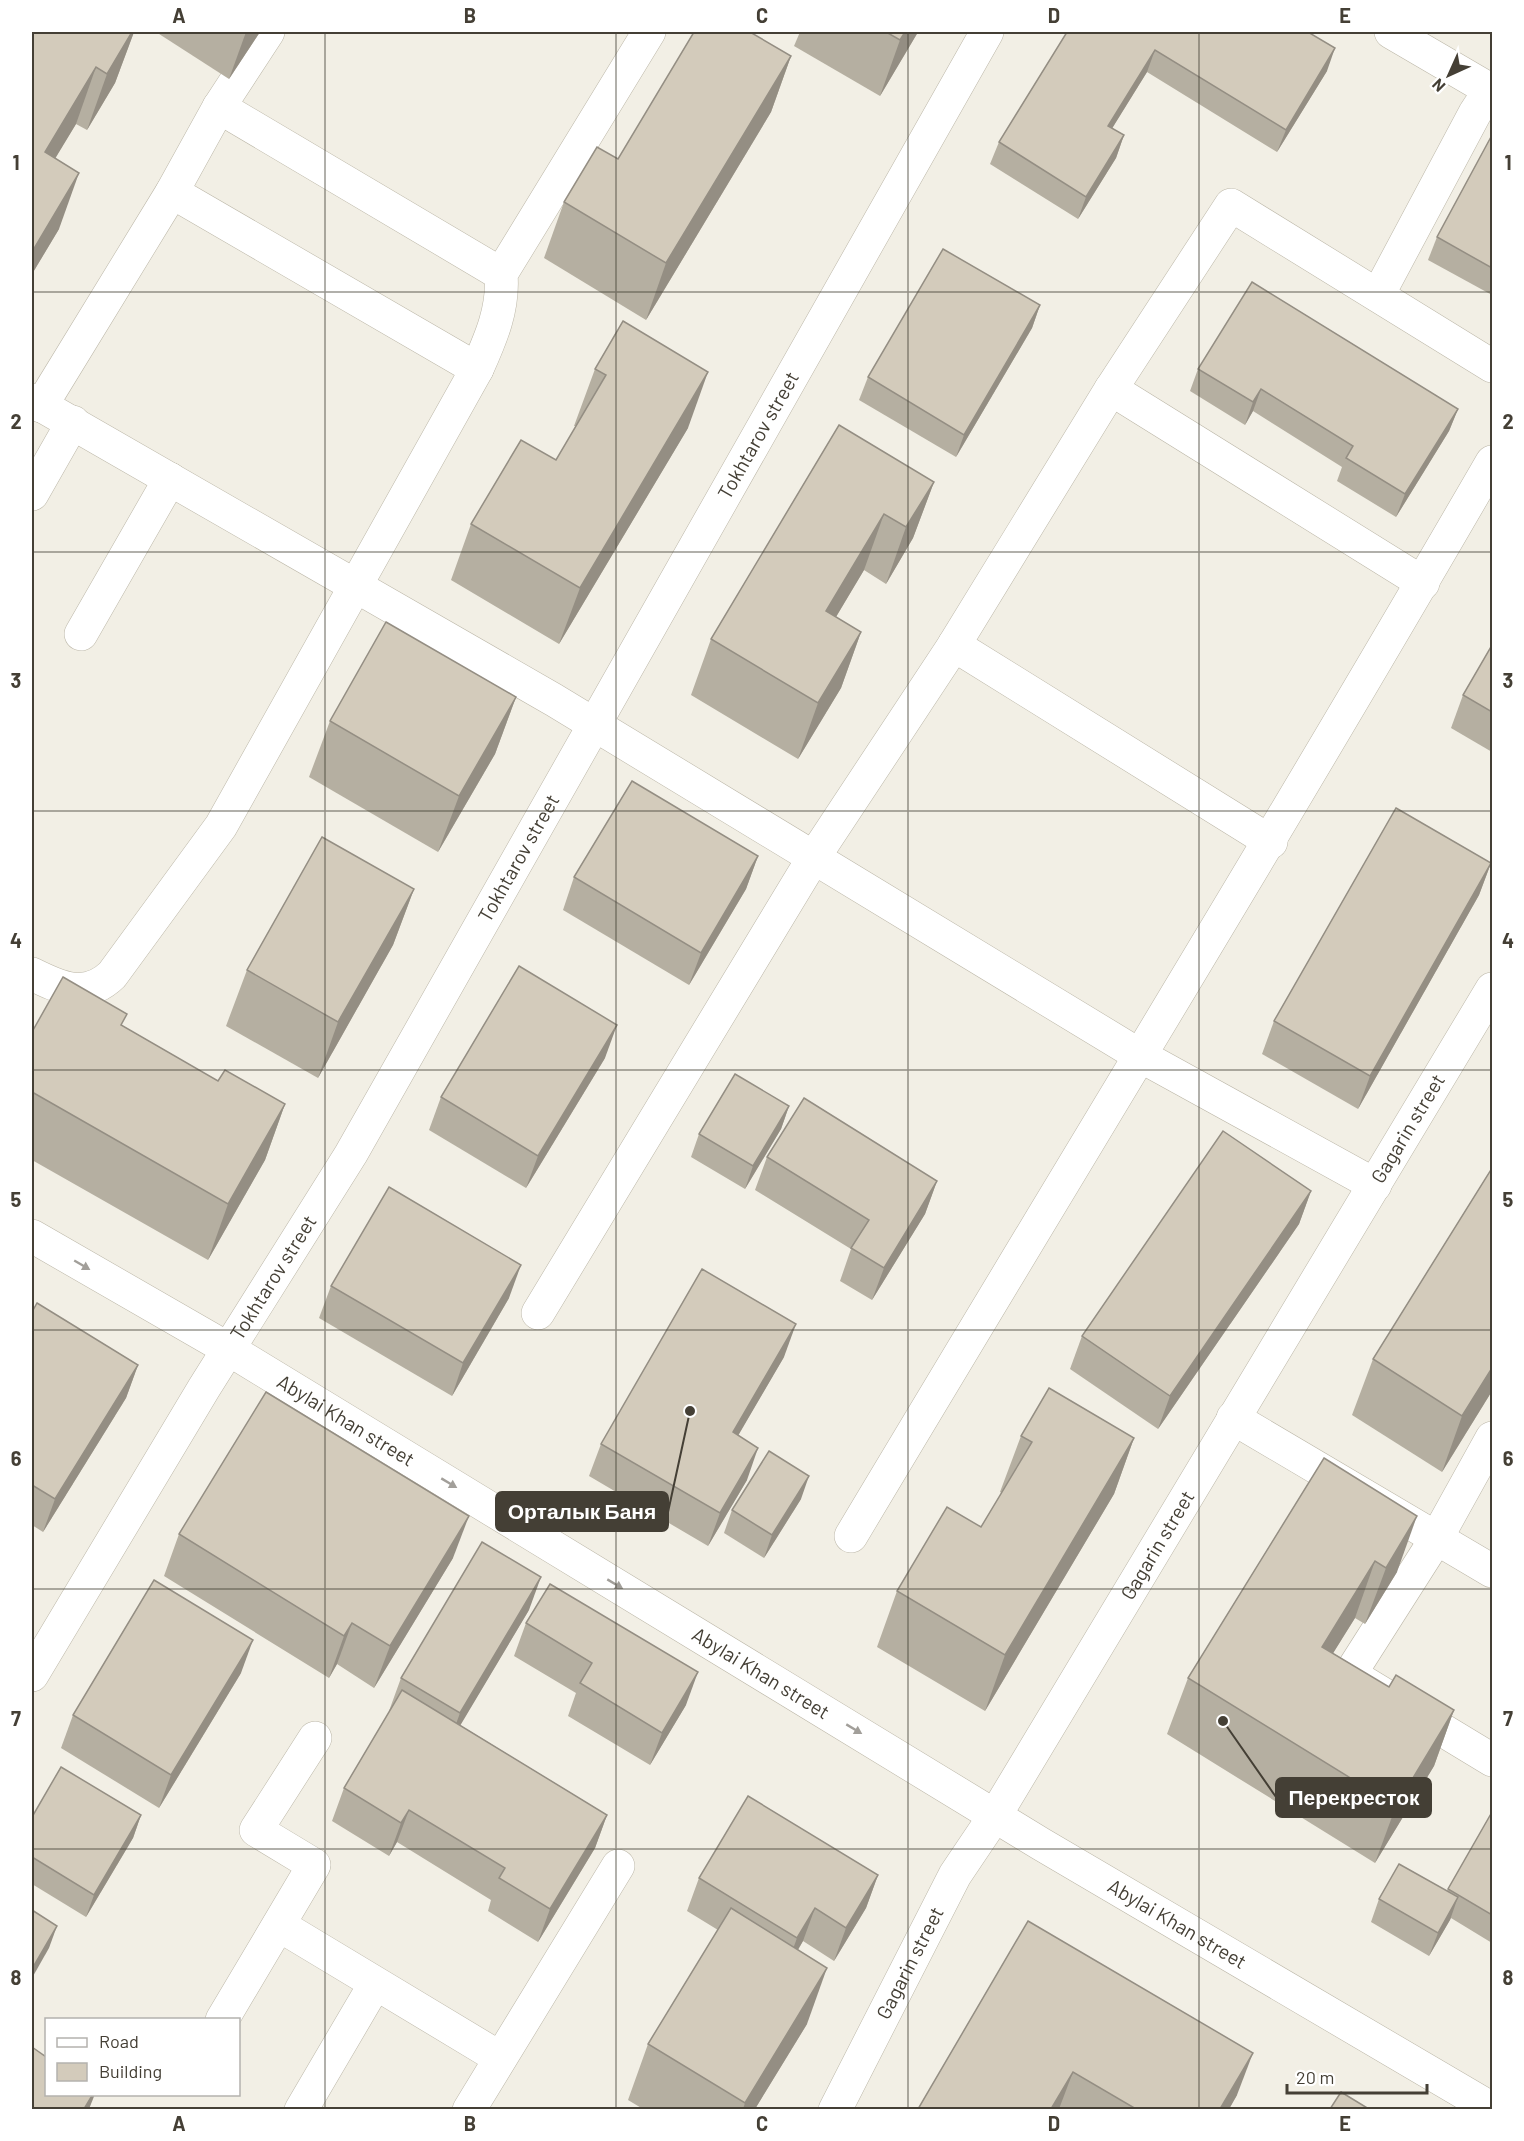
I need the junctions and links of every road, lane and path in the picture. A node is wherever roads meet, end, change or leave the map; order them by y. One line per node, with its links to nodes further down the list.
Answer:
1 (268, 32): 6 (street)
2 (649, 32): 8 (street)
3 (987, 32): 22 (street, Tokhtarov street)
4 (1391, 32): 5 (street)
5 (1491, 91): 9 (street)
6 (219, 106): 7 (street); 8 (street)
7 (172, 192): 11 (street); 13 (street)
8 (501, 274): 11 (street)
9 (1378, 295): 10 (street); 12 (street)
10 (1492, 366)
11 (477, 369): 19 (street)
12 (1111, 389): 18 (street); 21 (street)
13 (36, 403): 14 (street)
14 (73, 422): 16 (street); 17 (street)
15 (1492, 462): 18 (street)
16 (170, 479): 19 (street); 20 (street)
17 (32, 494)
18 (1423, 583): 23 (street)
19 (355, 584): 22 (street); 25 (street)
20 (81, 634)
21 (954, 645): 23 (street); 24 (street)
22 (594, 726): 24 (street); 31 (street, Tokhtarov street)
23 (1271, 842): 27 (street)
24 (814, 857): 27 (street); 30 (street)
25 (32, 974)
26 (1492, 989): 28 (street, Gagarin street)
27 (1139, 1055): 28 (street); 34 (street)
28 (1375, 1185): 32 (street, Gagarin street)
29 (32, 1236): 31 (street, Abylai Khan street, one-way to 31)
30 (538, 1312)
31 (230, 1350): 37 (street, Tokhtarov street); 40 (street, Abylai Khan street, one-way to 40)
32 (1233, 1418): 35 (street); 40 (street, Gagarin street)
33 (1492, 1438): 35 (street)
34 (851, 1536)
35 (1436, 1539): 36 (street); 39 (street)
36 (1492, 1572)
37 (32, 1675)
38 (315, 1738): 42 (street)
39 (1492, 1760)
40 (996, 1814): 48 (street, Gagarin street); 49 (street, Abylai Khan street)
41 (618, 1866): 45 (street)
42 (279, 1925): 43 (street); 44 (street)
43 (375, 1984): 45 (street); 46 (street)
44 (223, 2018)
45 (500, 2058): 47 (street)
46 (301, 2109)
47 (469, 2109)
48 (835, 2109)
49 (1492, 2109)

